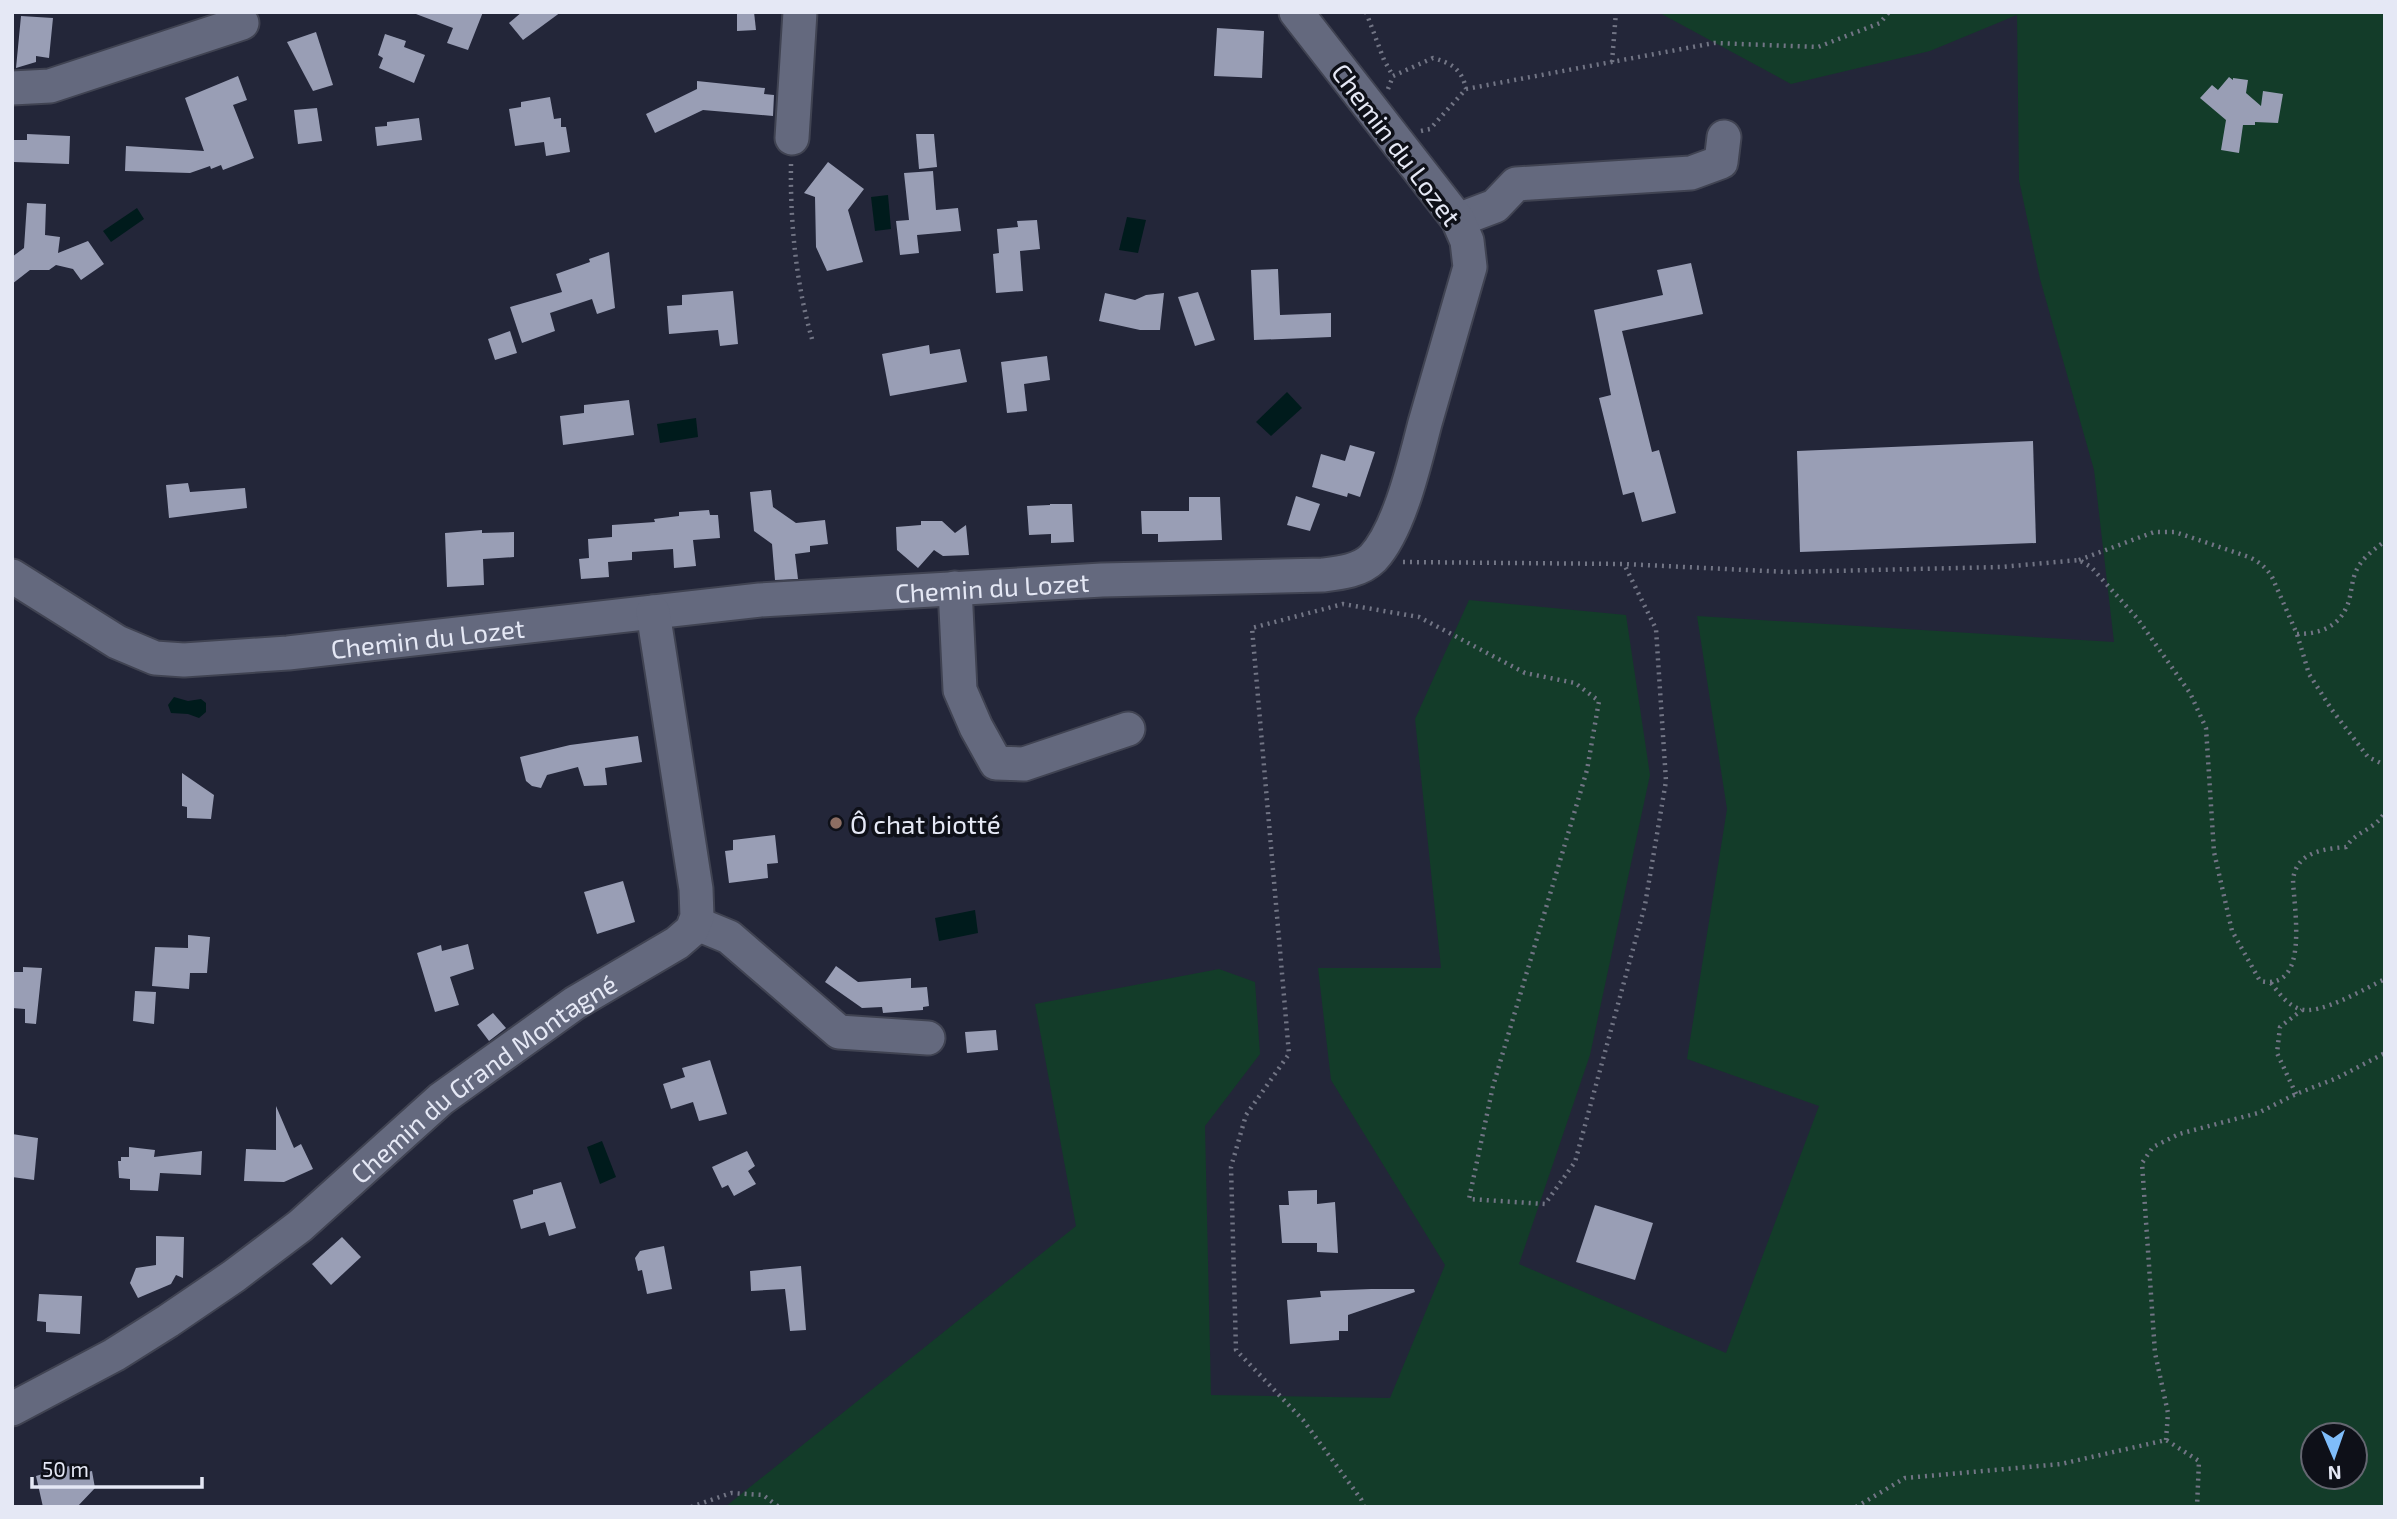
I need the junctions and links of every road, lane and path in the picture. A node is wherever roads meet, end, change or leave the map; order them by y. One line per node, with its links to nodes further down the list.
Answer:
1 (800, 12): 13 (street)
2 (1296, 12): 11 (street, Chemin du Lozet)
3 (1366, 12): 8 (path)
4 (1616, 12): 7 (path)
5 (1889, 12): 7 (path)
6 (242, 23): 9 (street)
7 (1612, 62): 10 (path)
8 (1393, 76): 10 (path); 11 (path)
9 (12, 88)
10 (1466, 89): 11 (path)
11 (1389, 131): 14 (street, Chemin du Lozet)
12 (1724, 137): 14 (street)
13 (792, 138): 15 (path)
14 (1458, 220): 17 (street, Chemin du Lozet)
15 (812, 339)
16 (2385, 541): 23 (path)
17 (1371, 560): 19 (path); 21 (street, Chemin du Lozet)
18 (2079, 560): 19 (path); 23 (path); 29 (path)
19 (1625, 564): 38 (path)
20 (12, 576): 22 (street, Chemin du Lozet)
21 (955, 588): 22 (street, Chemin du Lozet); 24 (street)
22 (653, 612): 27 (street)
23 (2297, 634): 25 (path)
24 (1128, 729)
25 (2385, 765)
26 (2385, 812): 29 (path)
27 (695, 923): 31 (street); 34 (street, Chemin du Grand Montagné)
28 (2385, 979): 30 (path)
29 (2271, 983): 30 (path)
30 (2302, 1010): 33 (path)
31 (928, 1038)
32 (2385, 1053): 33 (path)
33 (2296, 1094): 35 (path)
34 (12, 1409)
35 (2166, 1440): 39 (path); 40 (path)
36 (691, 1507): 37 (path)
37 (779, 1507)
38 (1364, 1507)
39 (1856, 1507)
40 (2197, 1507)

